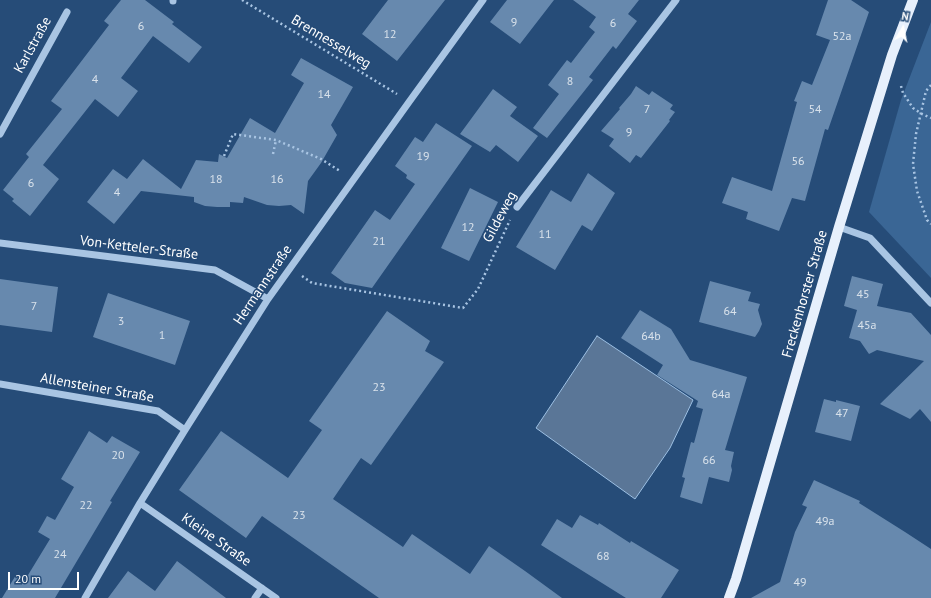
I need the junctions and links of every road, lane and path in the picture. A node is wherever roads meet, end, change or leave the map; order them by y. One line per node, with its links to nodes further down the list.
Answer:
1 (242, 0): 8 (path, Brennesselweg)
2 (483, 0): 8 (street, Hermannstraße)
3 (676, 0): 16 (street, Gildeweg)
4 (913, 0): 18 (main road, Freckenhorster Straße)
5 (67, 12): 11 (street, Karlstraße)
6 (900, 82): 9 (path)
7 (931, 84): 9 (path)
8 (409, 102): 15 (street, Hermannstraße)
9 (922, 114): 10 (path); 17 (path)
10 (931, 118)
11 (0, 134)
12 (276, 140): 13 (path); 14 (path); 15 (path)
13 (273, 154)
14 (224, 156)
15 (353, 180): 20 (street, Hermannstraße)
16 (517, 207): 20 (path, Gildeweg)
17 (931, 224)
18 (839, 227): 22 (street); 30 (main road, Freckenhorster Straße)
19 (0, 243): 21 (street, Von-Ketteler-Straße)
20 (291, 268): 21 (street, Hermannstraße)
21 (268, 299): 24 (street, Hermannstraße)
22 (931, 303)
23 (0, 384): 24 (street, Allensteiner Straße)
24 (185, 430): 25 (street, Hermannstraße)
25 (140, 503): 26 (street, Kleine Straße); 27 (street, Hermannstraße)
26 (262, 588): 28 (street); 29 (street, Kleine Straße)
27 (85, 598)
28 (255, 598)
29 (276, 598)
30 (729, 598)

